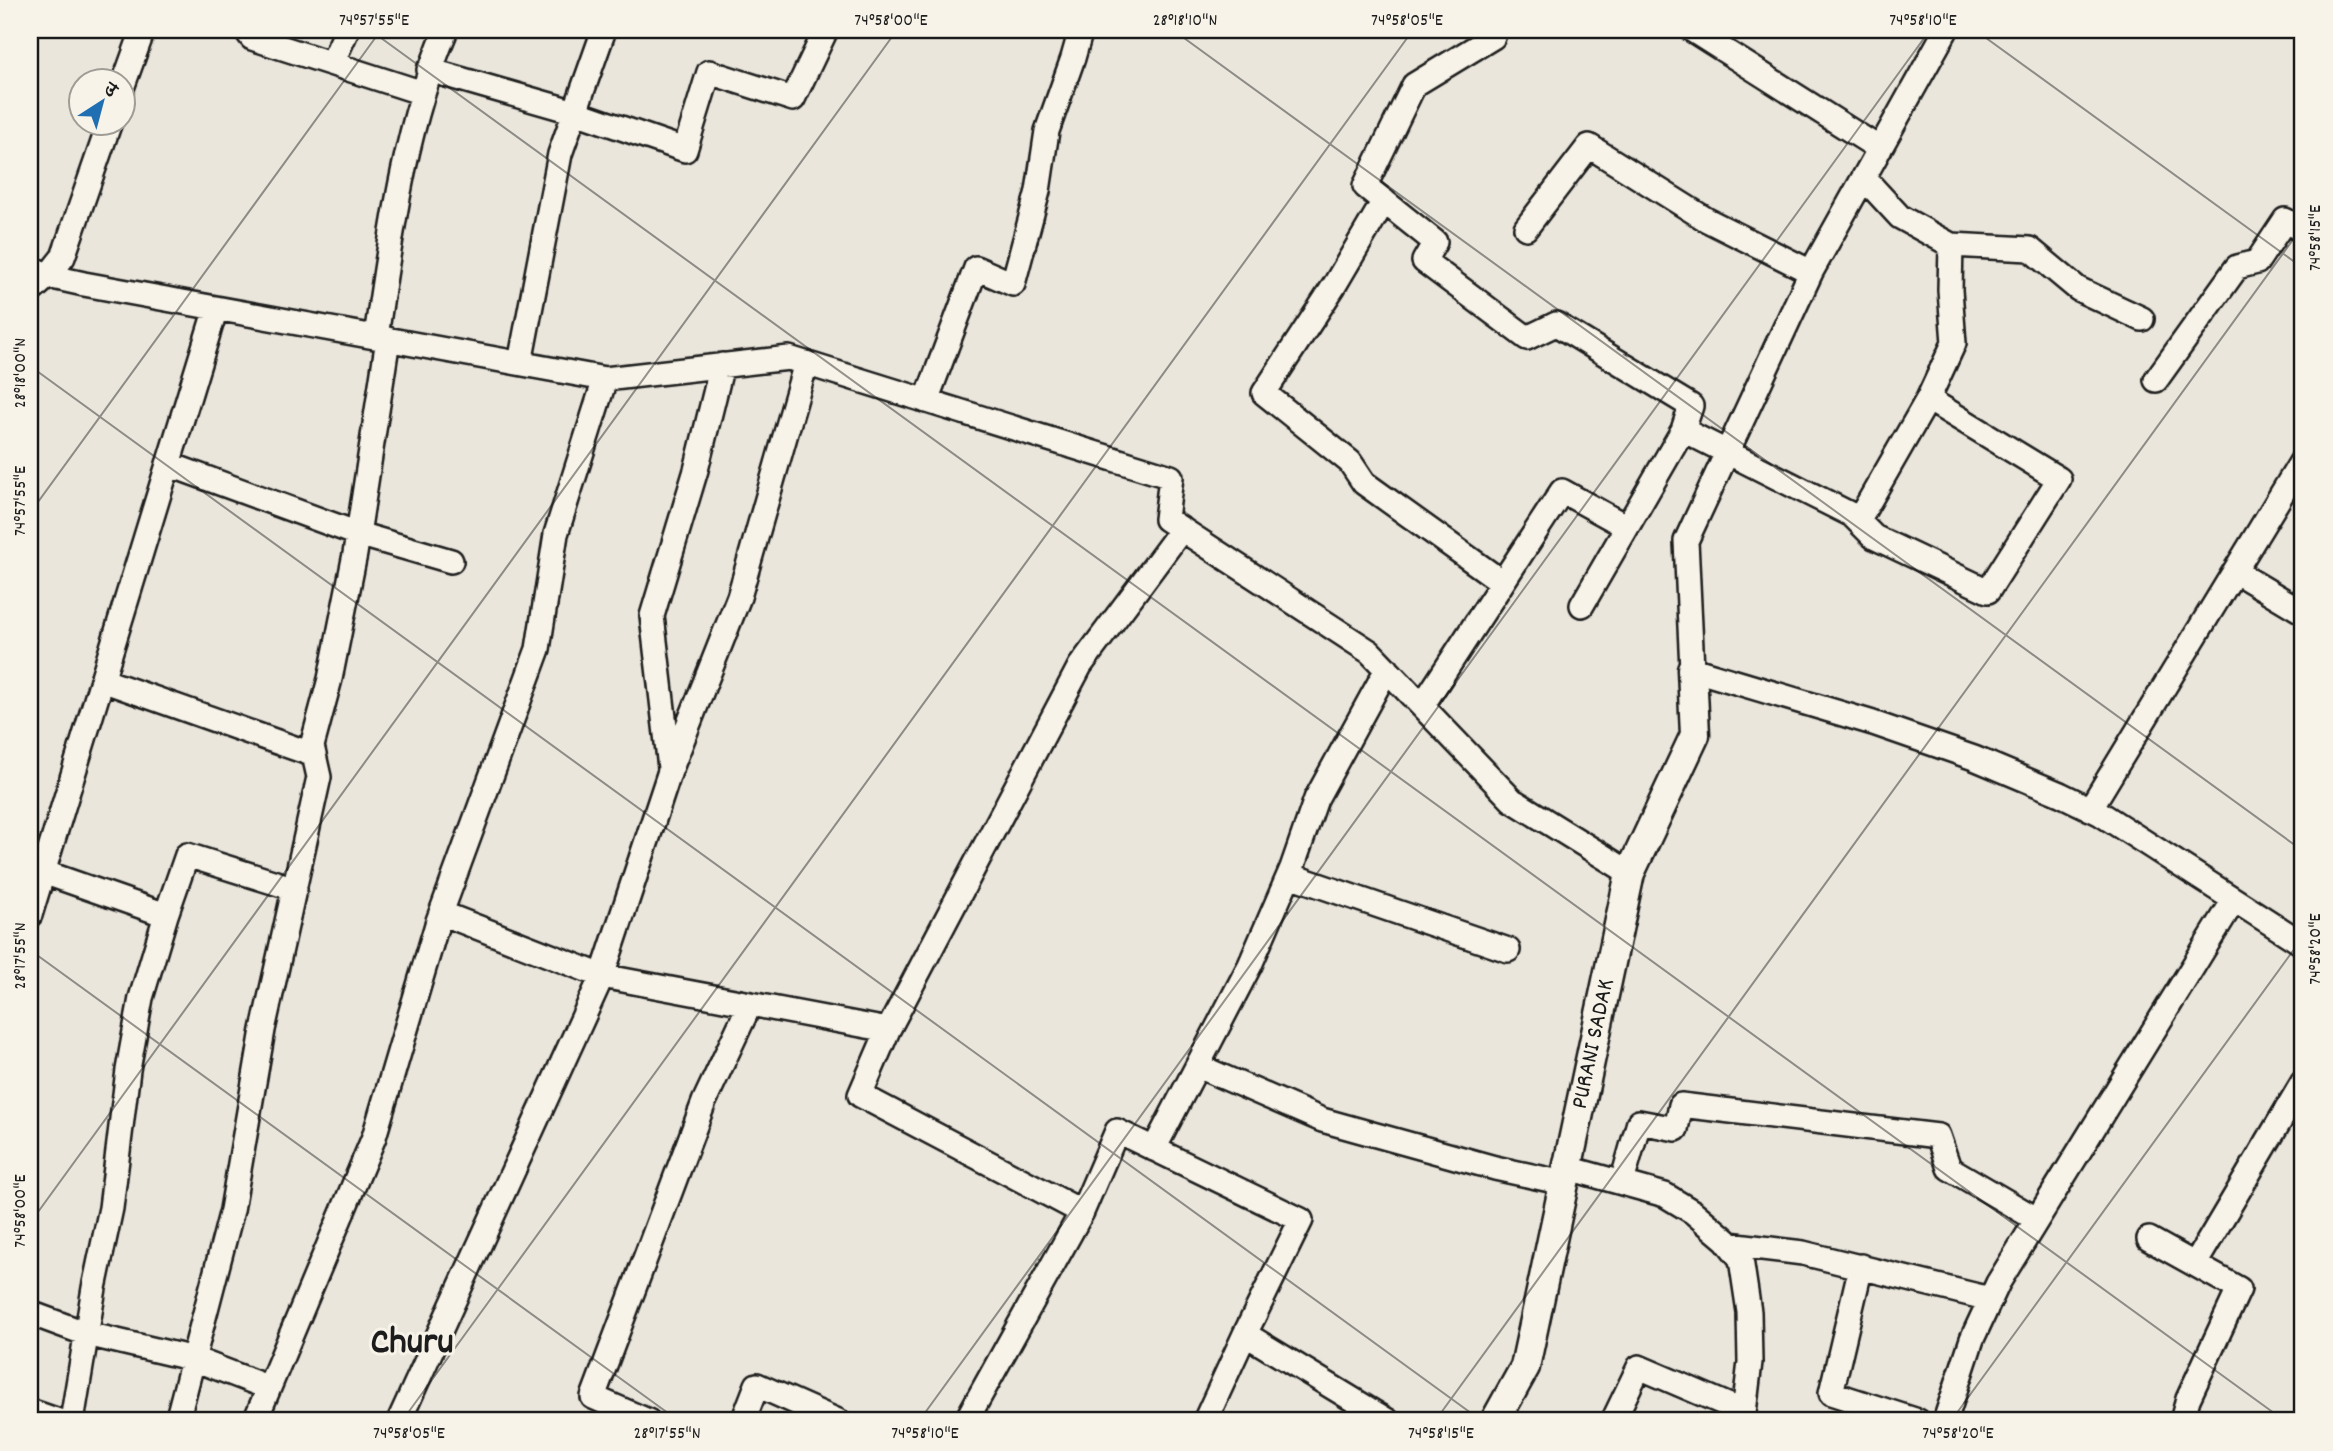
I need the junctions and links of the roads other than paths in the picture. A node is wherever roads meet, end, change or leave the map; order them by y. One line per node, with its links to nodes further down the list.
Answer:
1 (143, 30): 12 (street)
2 (246, 30): 11 (street)
3 (347, 30): 11 (street)
4 (446, 30): 13 (street)
5 (604, 30): 15 (street)
6 (826, 30): 15 (street)
7 (1081, 30): 35 (street)
8 (1692, 30): 17 (street)
9 (1946, 30): 17 (street)
10 (1493, 32): 19 (street)
11 (332, 63): 14 (street)
12 (130, 66)
13 (429, 70): 14 (street); 15 (street)
14 (423, 93): 28 (street)
15 (575, 112): 29 (street)
16 (105, 136): 23 (street)
17 (1880, 149): 18 (street)
18 (1864, 178): 22 (street); 24 (street)
19 (1384, 201): 36 (street); 46 (street)
20 (1526, 228): 24 (street)
21 (2303, 231): 33 (street)
22 (1951, 245): 27 (street); 34 (street)
23 (39, 272): 25 (street); 26 (street)
24 (1811, 272): 37 (street)
25 (30, 292)
26 (216, 308): 28 (street); 38 (street)
27 (2142, 319)
28 (382, 338): 29 (street); 43 (street)
29 (520, 363): 32 (street)
30 (806, 363): 31 (street); 35 (street); 54 (street)
31 (722, 365): 32 (street); 54 (street)
32 (605, 379): 61 (street)
33 (2156, 380)
34 (1928, 398): 40 (street); 40 (street)
35 (926, 401): 42 (street)
36 (1683, 430): 37 (street); 41 (street)
37 (1727, 453): 40 (street); 50 (street)
38 (168, 464): 43 (street); 51 (street)
39 (2301, 468): 45 (street)
40 (1858, 521)
41 (1627, 527): 46 (street); 47 (street)
42 (1182, 529): 49 (street); 68 (street)
43 (358, 534): 44 (street); 53 (street)
44 (451, 561)
45 (2236, 572): 48 (street); 55 (street)
46 (1502, 582): 52 (street)
47 (1582, 605)
48 (2303, 612)
49 (1387, 669): 52 (street); 57 (street)
50 (1692, 669): 55 (street); 56 (main road, PURANI SADAK)
51 (102, 680): 53 (street); 58 (street)
52 (1422, 706): 56 (street)
53 (314, 755): 59 (street)
54 (670, 771): 66 (street)
55 (2090, 809): 60 (street)
56 (1630, 873): 72 (main road, PURANI SADAK)
57 (1289, 875): 65 (street); 69 (street)
58 (37, 880): 62 (street); 63 (street)
59 (295, 888): 63 (street); 84 (street)
60 (2234, 900): 64 (street); 75 (street)
61 (440, 913): 66 (street); 85 (street)
62 (30, 915)
63 (166, 915): 82 (street)
64 (2303, 944)
65 (1508, 950)
66 (602, 976): 67 (street); 92 (street)
67 (750, 1004): 68 (street); 93 (street)
68 (888, 1030): 74 (street)
69 (1198, 1066): 71 (street); 72 (street)
70 (2303, 1082): 78 (street)
71 (1154, 1149): 74 (street); 83 (street)
72 (1566, 1176): 73 (street); 99 (main road, PURANI SADAK)
73 (1622, 1182): 75 (street); 77 (street)
74 (1082, 1212): 96 (street)
75 (2036, 1219): 80 (street)
76 (2149, 1239): 78 (street)
77 (1729, 1244): 79 (street); 87 (street)
78 (2195, 1264): 103 (street)
79 (1861, 1266): 80 (street); 101 (street)
80 (1990, 1299): 102 (street)
81 (30, 1313): 82 (street)
82 (86, 1334): 84 (street); 89 (street)
83 (1245, 1334): 97 (street); 98 (street)
84 (194, 1360): 85 (street); 90 (street)
85 (267, 1387): 91 (street)
86 (30, 1411): 88 (street)
87 (1743, 1417): 100 (street)
88 (59, 1421)
89 (72, 1421)
90 (177, 1421)
91 (254, 1421)
92 (399, 1421)
93 (648, 1421)
94 (743, 1421): 95 (street)
95 (838, 1421)
96 (966, 1421)
97 (1205, 1421)
98 (1388, 1421)
99 (1495, 1421)
100 (1613, 1421)
101 (1918, 1421)
102 (1945, 1421)
103 (2182, 1421)

